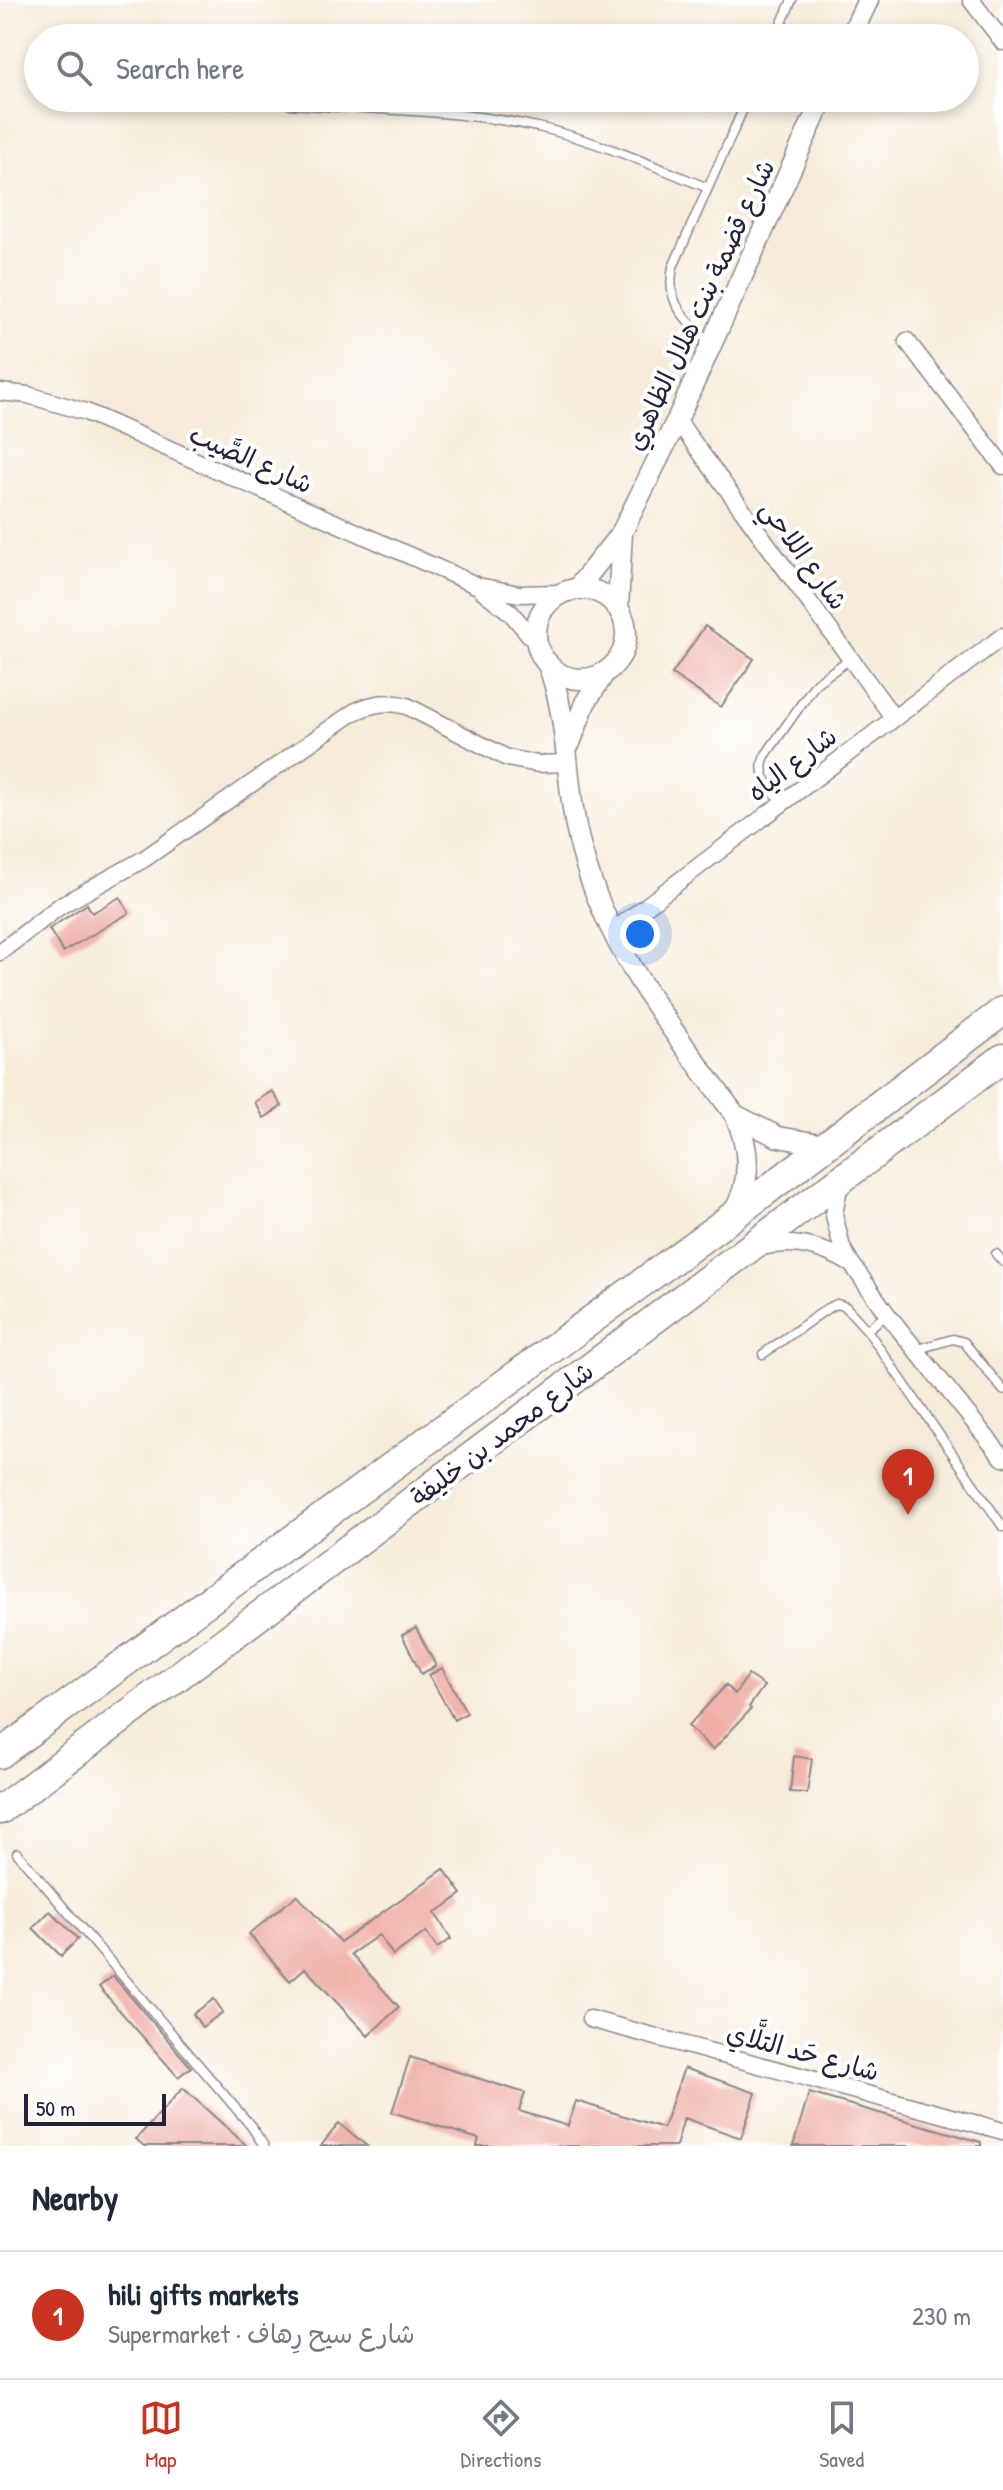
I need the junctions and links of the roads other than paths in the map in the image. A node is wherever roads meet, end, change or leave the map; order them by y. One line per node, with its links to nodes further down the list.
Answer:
1 (792, 0): 4 (lane)
2 (868, 0): 5 (street)
3 (971, 0): 6 (street)
4 (781, 24)
5 (857, 24)
6 (1003, 42)
7 (406, 112): 10 (lane)
8 (742, 112): 10 (lane)
9 (813, 112): 12 (street, شارع قضمة بنت هلال الظاهري)
10 (708, 188): 12 (lane)
11 (907, 341): 15 (street)
12 (711, 344): 14 (street, شارع قضمة بنت هلال الظاهري)
13 (0, 392): 17 (street, شارع الصَّيب)
14 (677, 420): 16 (street, شارع قضمة بنت هلال الظاهري); 22 (street, شارع اللاحي)
15 (1003, 466)
16 (622, 532): 18 (street, شارع قضمة بنت هلال الظاهري); 19 (street, شارع قضمة بنت هلال الظاهري)
17 (478, 586): 18 (street, شارع الصَّيب); 21 (street, شارع الصَّيب)
18 (569, 591): 19 (street); 21 (street)
19 (618, 608): 23 (street)
20 (1003, 636): 24 (street, شارع الياه)
21 (543, 654): 23 (street); 25 (street)
22 (850, 659): 24 (street, شارع اللاحي); 26 (lane)
23 (605, 672): 25 (street)
24 (893, 717): 26 (street, شارع الياه)
25 (568, 759): 27 (street); 28 (street)
26 (781, 802): 27 (street, شارع الياه)
27 (612, 932): 31 (street)
28 (0, 952)
29 (1003, 1011): 32 (highway, شارع محمد بن خليفة)
30 (1003, 1058): 33 (highway, شارع محمد بن خليفة)
31 (735, 1115): 32 (street); 34 (street)
32 (826, 1145): 34 (highway, شارع محمد بن خليفة)
33 (840, 1181): 35 (highway, شارع محمد بن خليفة); 38 (street)
34 (729, 1219): 46 (highway, شارع محمد بن خليفة)
35 (744, 1252): 38 (street); 47 (highway, شارع محمد بن خليفة)
36 (996, 1254): 37 (lane)
37 (1003, 1262)
38 (851, 1263): 39 (street)
39 (887, 1314): 40 (lane); 41 (street)
40 (867, 1330): 42 (lane); 45 (lane)
41 (918, 1349): 43 (lane); 44 (street)
42 (763, 1354)
43 (1003, 1390)
44 (1003, 1458)
45 (1003, 1527)
46 (1, 1752)
47 (0, 1810)
48 (17, 1853): 51 (lane)
49 (590, 2019): 50 (street, شارع حَد التلَّاي)
50 (1003, 2131)
51 (264, 2146)

